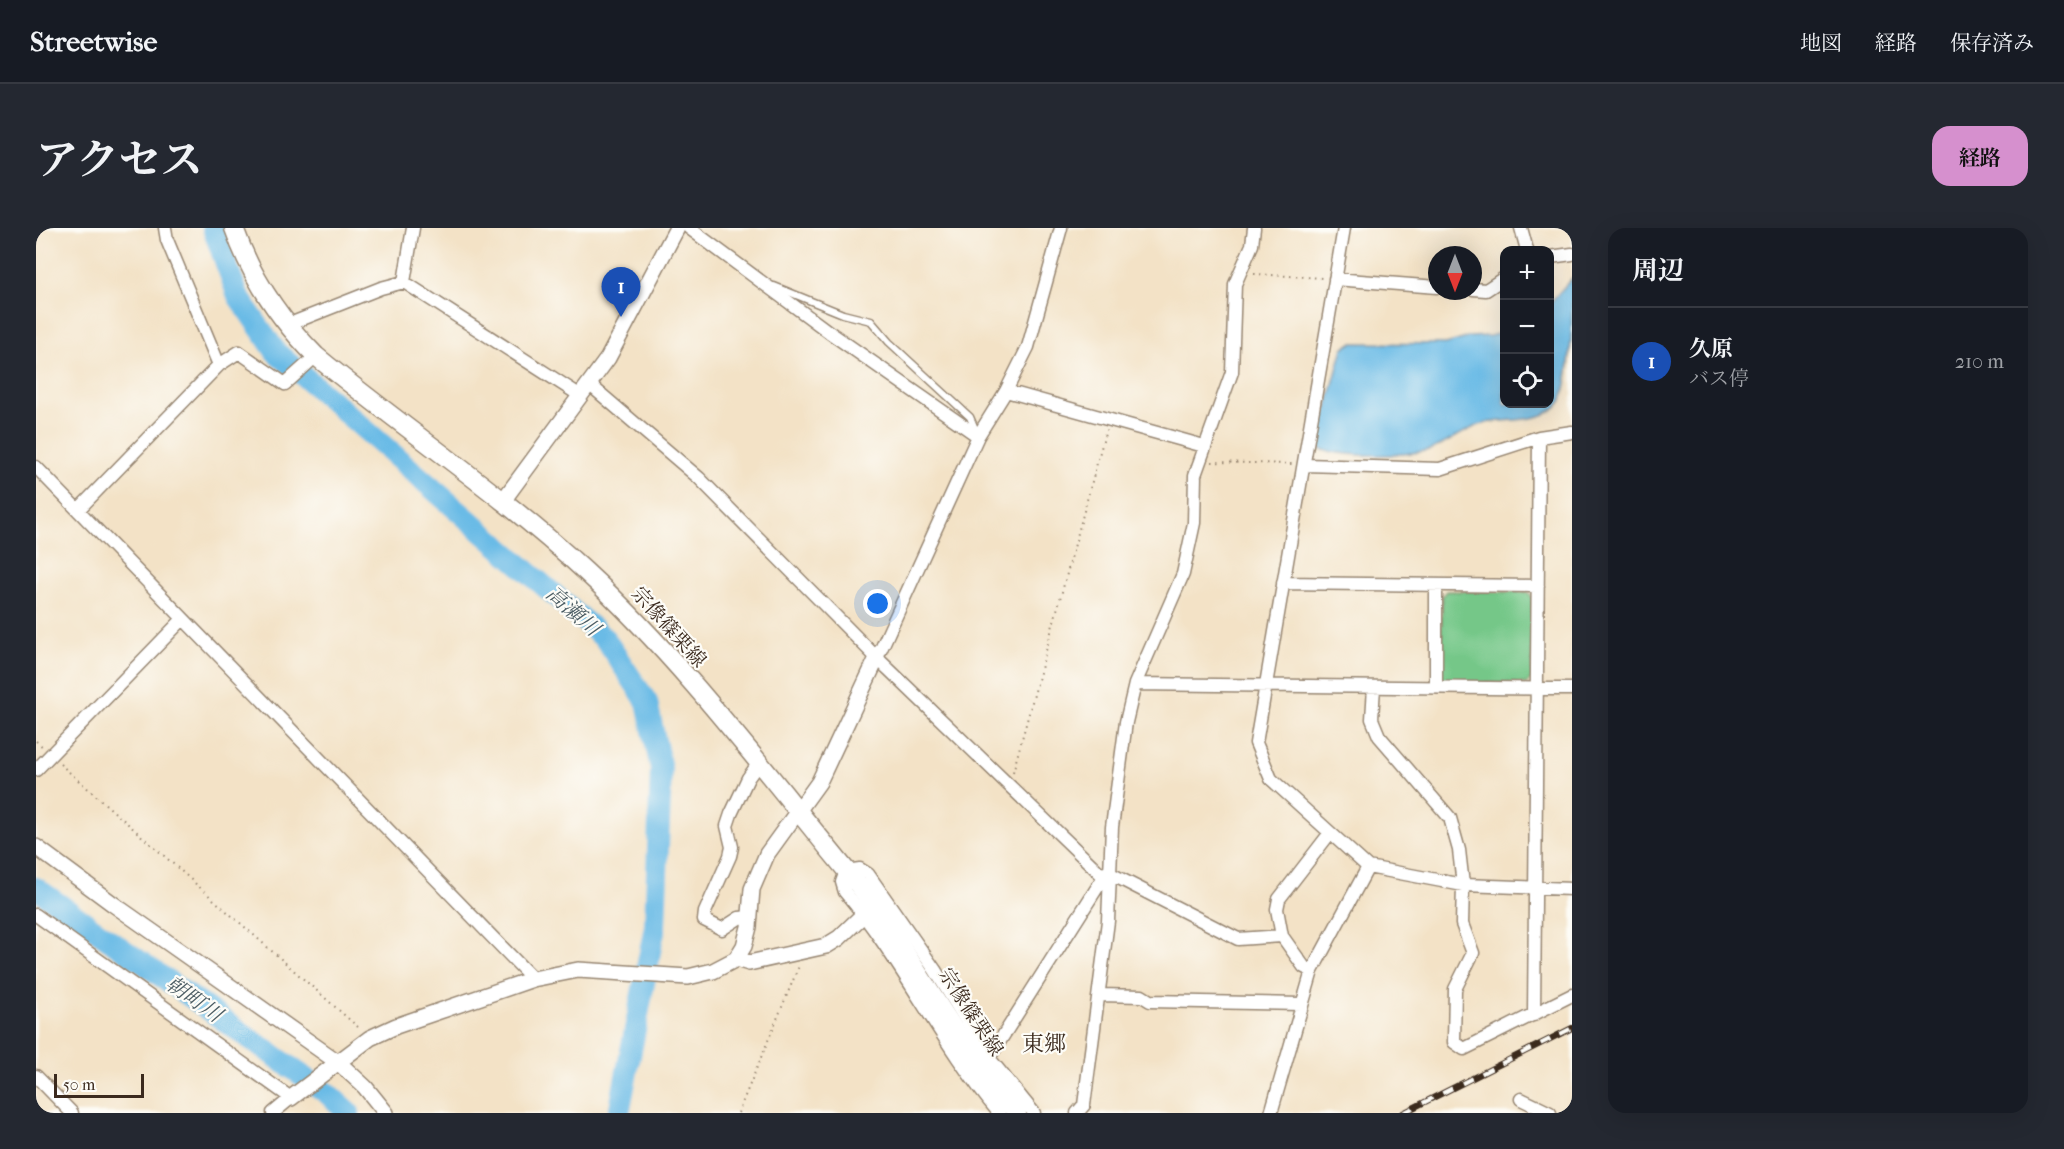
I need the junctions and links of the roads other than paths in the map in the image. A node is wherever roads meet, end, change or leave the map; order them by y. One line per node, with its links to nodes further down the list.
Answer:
1 (165, 228): 21 (street)
2 (234, 228): 19 (main road, 宗像篠栗線)
3 (413, 228): 16 (street)
4 (677, 228): 22 (street)
5 (688, 228): 14 (street)
6 (1060, 228): 23 (street)
7 (1254, 228): 27 (street)
8 (1344, 228): 13 (street)
9 (1521, 228): 10 (street)
10 (1526, 246)
11 (1572, 254): 12 (street)
12 (1554, 257)
13 (1335, 279): 17 (street); 28 (street)
14 (760, 280): 25 (street); 25 (lane)
15 (1500, 281): 18 (street)
16 (404, 282): 19 (street); 22 (street)
17 (1428, 286)
18 (1482, 290)
19 (287, 325): 20 (main road, 宗像篠栗線)
20 (311, 359): 21 (street); 30 (main road, 宗像篠栗線)
21 (219, 365): 31 (street)
22 (585, 390): 30 (street); 36 (street)
23 (1006, 391): 25 (street); 27 (street)
24 (1572, 432): 26 (street)
25 (978, 436): 36 (street)
26 (1539, 437): 28 (street); 34 (street)
27 (1204, 446): 37 (street)
28 (1305, 465): 32 (street)
29 (36, 467): 31 (street)
30 (502, 502): 43 (main road, 宗像篠栗線)
31 (78, 510): 35 (street)
32 (1283, 583): 33 (street); 38 (street)
33 (1436, 585): 34 (street); 40 (street)
34 (1538, 586): 41 (street)
35 (183, 619): 44 (street); 60 (street)
36 (877, 658): 45 (street); 50 (street)
37 (1135, 684): 38 (street); 50 (street)
38 (1265, 685): 39 (street); 46 (street)
39 (1374, 687): 40 (street); 51 (street)
40 (1436, 687): 41 (street)
41 (1536, 689): 42 (street); 52 (street)
42 (1572, 689)
43 (758, 764): 45 (main road, 宗像篠栗線); 56 (street)
44 (36, 770)
45 (797, 811): 49 (main road, 宗像篠栗線); 56 (street)
46 (1330, 833): 48 (street); 57 (street)
47 (36, 847): 66 (street)
48 (1368, 867): 51 (street); 59 (street)
49 (846, 871): 54 (street); 65 (street); 74 (main road, 宗像篠栗線)
50 (1107, 873): 57 (street); 61 (street); 65 (street)
51 (1463, 885): 52 (street); 64 (street)
52 (1535, 889): 53 (street); 64 (street)
53 (1572, 889)
54 (864, 914): 58 (street); 73 (street)
55 (36, 915): 68 (street)
56 (750, 917): 58 (street)
57 (1282, 936): 59 (street)
58 (736, 959): 60 (street)
59 (1312, 971): 63 (street)
60 (533, 979): 66 (street)
61 (1100, 995): 63 (street); 76 (street)
62 (1572, 995): 64 (street)
63 (1300, 1004): 77 (street)
64 (1534, 1015)
65 (989, 1058): 75 (street)
66 (335, 1065): 68 (street); 72 (street)
67 (36, 1076): 70 (street)
68 (291, 1098): 71 (street)
69 (1521, 1100): 78 (street)
70 (72, 1113)
71 (273, 1113)
72 (386, 1113)
73 (999, 1113)
74 (1017, 1113)
75 (1034, 1113)
76 (1077, 1113)
77 (1271, 1113)
78 (1550, 1113)

